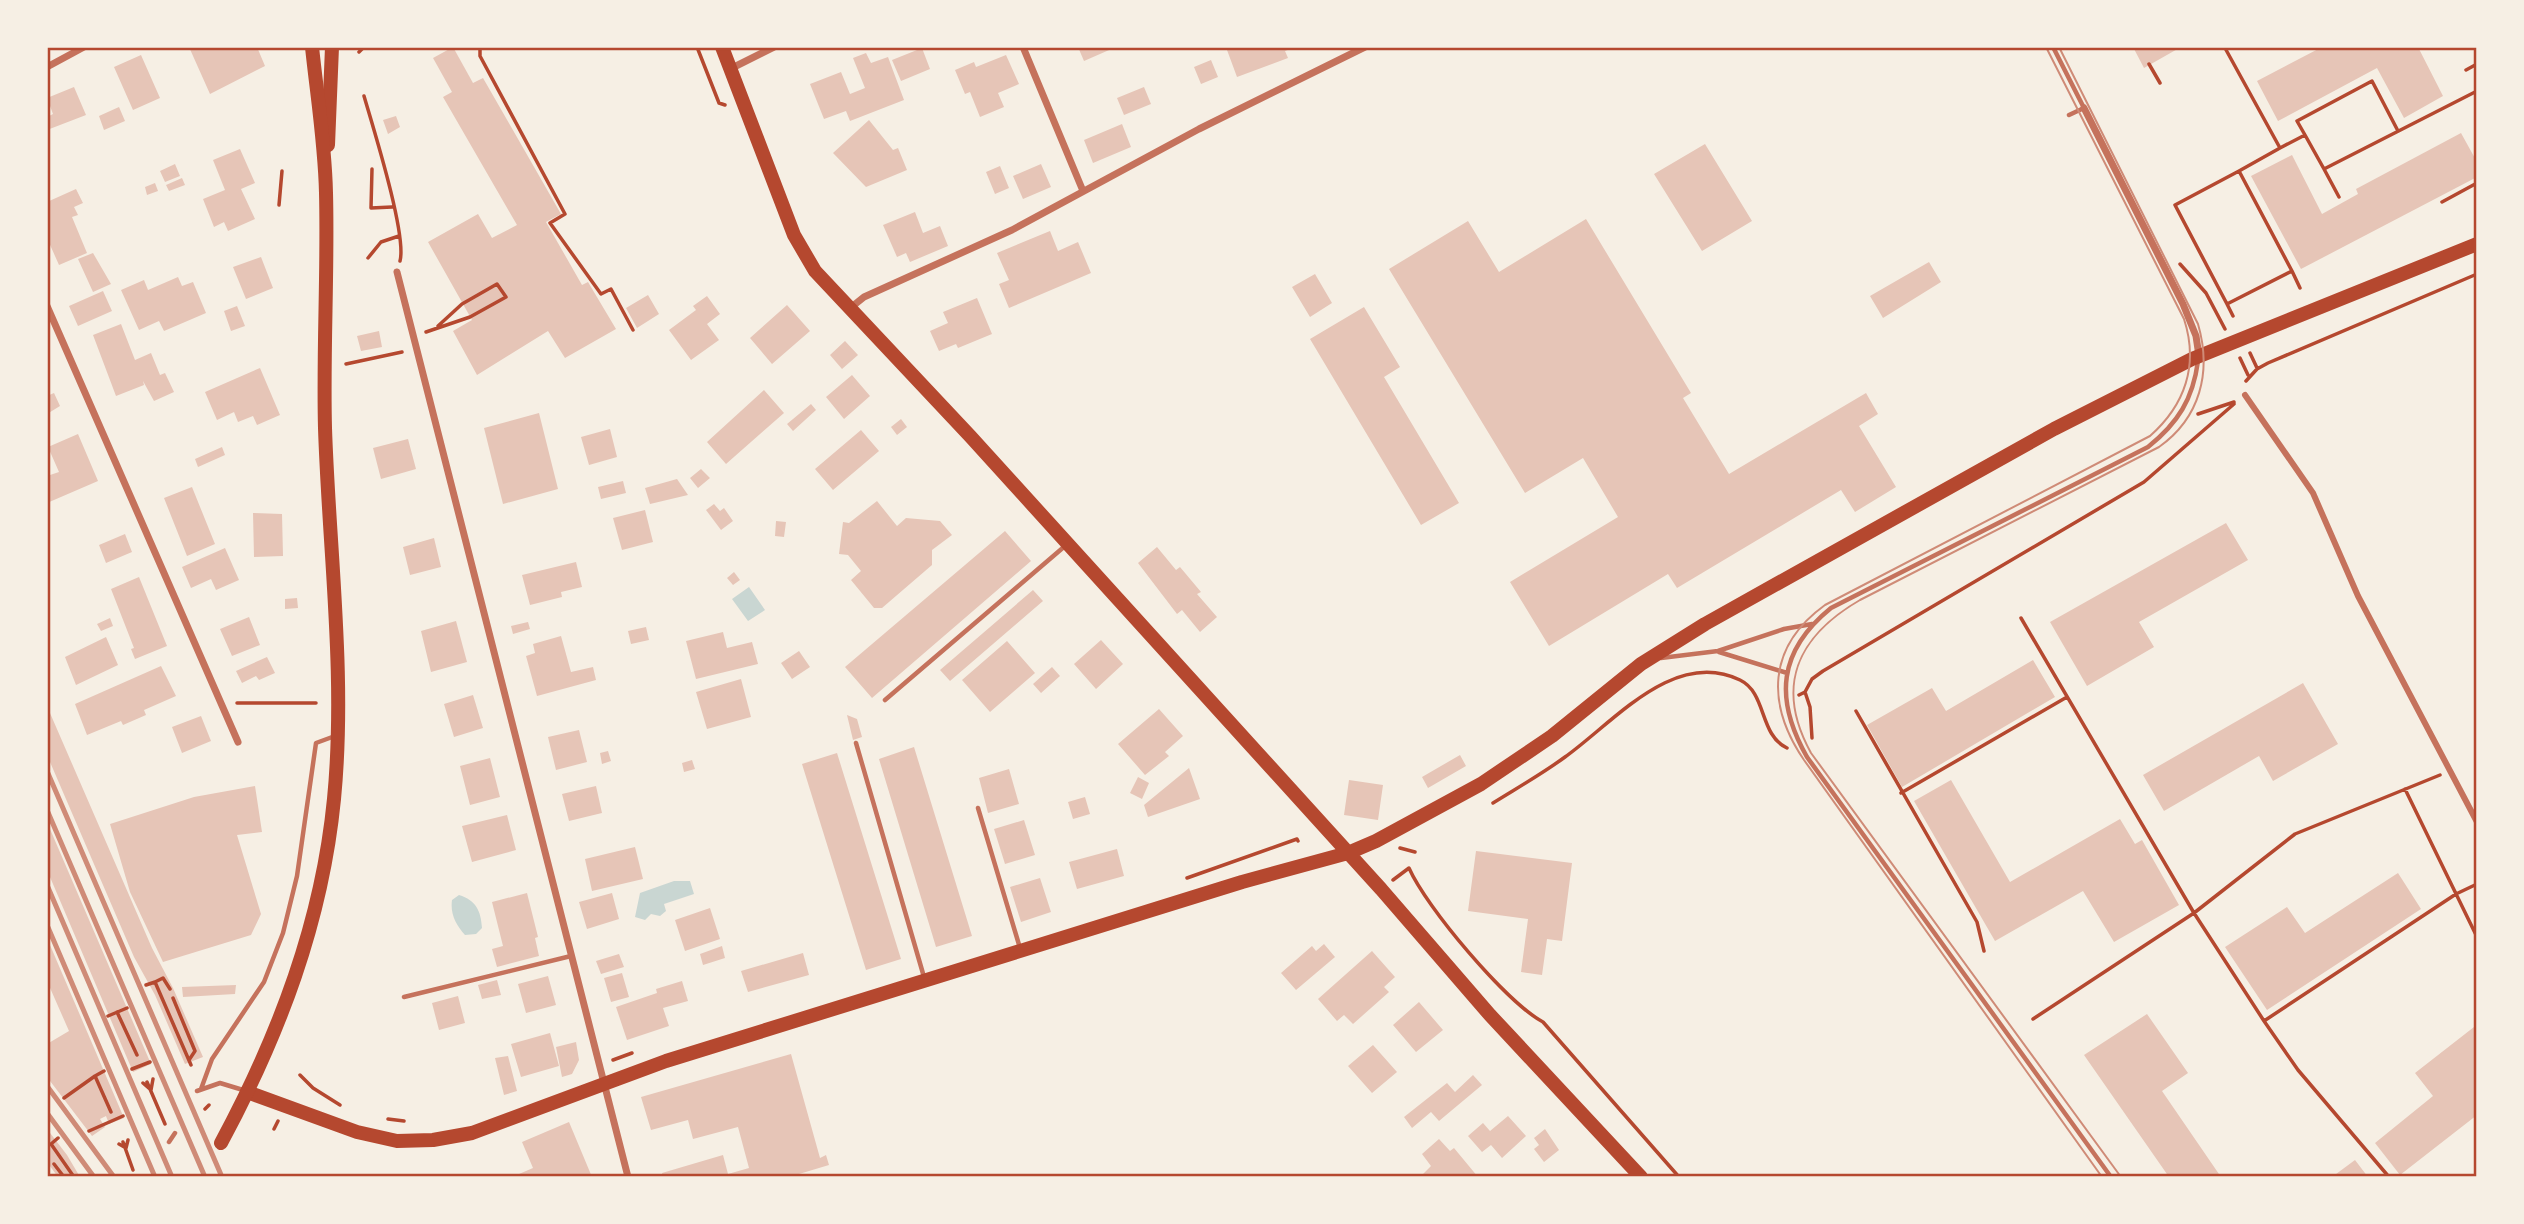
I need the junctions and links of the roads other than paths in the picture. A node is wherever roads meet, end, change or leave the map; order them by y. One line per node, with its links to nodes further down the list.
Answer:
1 (84, 47): 11 (street)
2 (312, 47): 15 (main road)
3 (332, 47): 15 (main road)
4 (722, 47): 12 (main road)
5 (774, 47): 12 (street)
6 (1023, 47): 16 (street)
7 (1338, 47): 10 (street)
8 (1365, 47): 10 (street)
9 (2053, 47): 13 (lane)
10 (1343, 58): 16 (street)
11 (47, 67)
12 (730, 69): 20 (main road)
13 (2084, 108): 14 (lane); 21 (street)
14 (2069, 115)
15 (326, 188): 29 (main road)
16 (1083, 191): 20 (street)
17 (2477, 244): 21 (main road)
18 (397, 272): 36 (street)
19 (47, 306): 30 (street)
20 (849, 309): 23 (main road)
21 (2199, 356): 24 (lane); 26 (main road)
22 (2245, 395): 33 (street)
23 (1068, 544): 28 (lane); 34 (main road)
24 (1813, 624): 25 (lane); 27 (lane)
25 (1718, 651): 26 (lane); 27 (lane)
26 (1641, 664): 34 (main road)
27 (1787, 673): 46 (lane)
28 (884, 700)
29 (337, 735): 40 (main road); 40 (lane)
30 (238, 741)
31 (856, 743): 37 (lane)
32 (978, 808): 35 (lane)
33 (2477, 822)
34 (1348, 853): 35 (main road); 45 (main road)
35 (1021, 952): 37 (main road)
36 (571, 956): 38 (lane); 39 (street)
37 (925, 981): 39 (main road)
38 (404, 997)
39 (604, 1083): 40 (main road); 44 (street)
40 (247, 1092): 43 (main road)
41 (175, 1133): 42 (lane)
42 (169, 1142)
43 (221, 1143)
44 (628, 1177)
45 (1641, 1177)
46 (2111, 1177)

